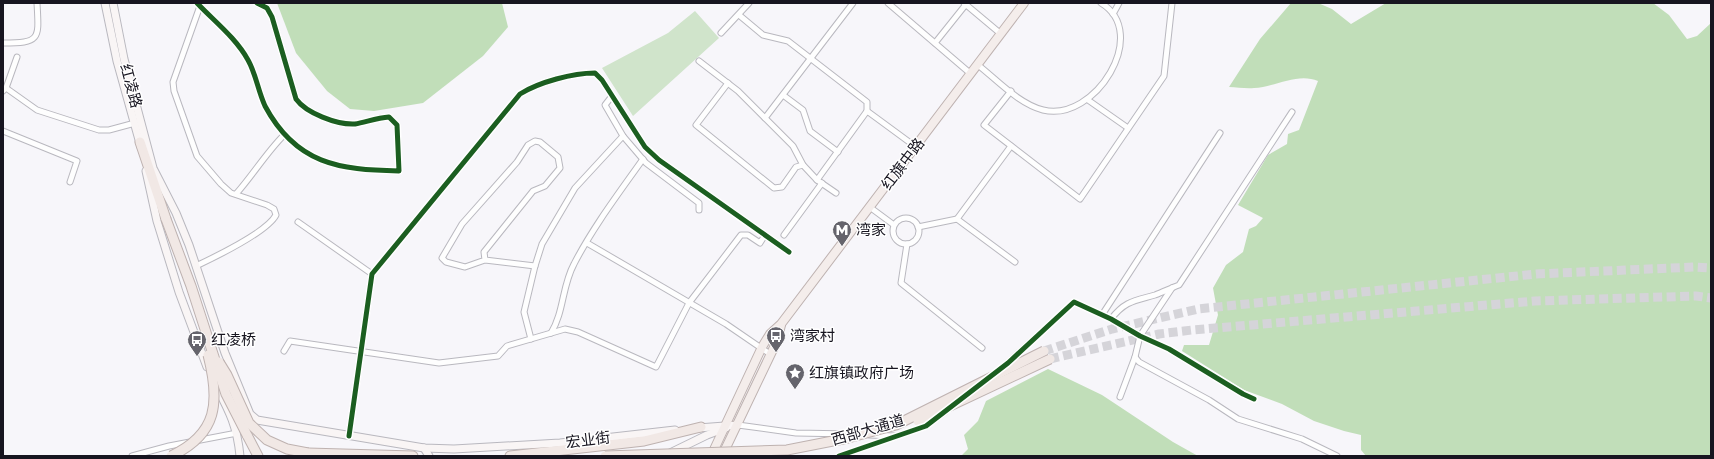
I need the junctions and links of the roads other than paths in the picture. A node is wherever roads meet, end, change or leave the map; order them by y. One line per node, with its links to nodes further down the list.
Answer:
1 (37, 3): 18 (street)
2 (105, 3): 34 (main road, 红凌路)
3 (113, 3): 46 (main road, 红凌路)
4 (257, 3): 38 (street)
5 (749, 3): 15 (street)
6 (853, 3): 21 (street)
7 (888, 3): 19 (street)
8 (1024, 3): 17 (main road, 红旗中路)
9 (1101, 3): 14 (street)
10 (1120, 3): 14 (street)
11 (1172, 3): 35 (street)
12 (199, 4): 38 (street); 50 (street)
13 (965, 4): 17 (street); 19 (street)
14 (1113, 14): 30 (street)
15 (739, 15): 16 (street); 21 (street)
16 (721, 33)
17 (1001, 34): 23 (main road, 红旗中路)
18 (3, 43)
19 (935, 43): 24 (street)
20 (18, 57): 26 (street)
21 (810, 59): 28 (street); 31 (street)
22 (699, 60): 25 (street)
23 (978, 65): 24 (main road, 红旗中路); 27 (street)
24 (971, 74): 42 (main road, 红旗中路)
25 (728, 83): 33 (street); 45 (street)
26 (5, 90): 34 (street)
27 (1011, 91): 30 (street); 41 (street)
28 (782, 95): 33 (street); 43 (street)
29 (612, 96): 39 (street); 59 (street); 67 (street)
30 (1088, 100): 35 (street)
31 (867, 111): 42 (street); 43 (street)
32 (1292, 112): 69 (street)
33 (765, 118): 45 (street)
34 (135, 123): 40 (main road, 红凌路)
35 (1128, 128): 41 (street)
36 (3, 131): 47 (street)
37 (1220, 133): 71 (street)
38 (284, 135): 50 (street)
39 (623, 136): 44 (street); 66 (street)
40 (140, 142): 53 (highway); 93 (main road, 红凌路)
41 (1011, 146): 54 (street)
42 (916, 147): 51 (main road, 红旗中路)
43 (838, 152): 48 (street)
44 (643, 159): 52 (street); 60 (street)
45 (803, 165): 48 (street)
46 (153, 168): 53 (highway); 65 (main road, 红凌路)
47 (70, 182)
48 (820, 182): 49 (street); 58 (street)
49 (836, 193)
50 (236, 194): 65 (street)
51 (871, 208): 56 (street); 73 (main road, 红旗中路)
52 (699, 210)
53 (166, 219): 68 (highway, bridge)
54 (957, 219): 57 (street); 64 (street)
55 (298, 222): 67 (street)
56 (894, 225): 57 (street); 61 (street)
57 (918, 227): 61 (street)
58 (784, 235)
59 (765, 236): 62 (street); 70 (street)
60 (587, 243): 70 (street); 74 (street)
61 (907, 244): 78 (street)
62 (789, 252)
63 (485, 260): 63 (street); 66 (street)
64 (1015, 262)
65 (196, 266): 88 (main road, 红凌路)
66 (534, 266): 76 (street)
67 (372, 274): 80 (street)
68 (191, 286): 79 (highway, bridge); 98 (highway, bridge)
69 (1172, 288): 72 (street); 75 (street)
70 (689, 303): 74 (street); 77 (street)
71 (1102, 315): 72 (street); 95 (street)
72 (1111, 319): 75 (street)
73 (781, 324): 77 (main road, 红旗中路); 83 (main road, 红旗中路)
74 (551, 333): 76 (street)
75 (1140, 336): 84 (street); 87 (street)
76 (531, 339): 80 (street)
77 (762, 348): 83 (street); 92 (main road, 红旗中路)
78 (982, 348)
79 (212, 350): 100 (highway, bridge); 101 (highway, bridge)
80 (361, 350): 81 (street); 94 (street)
81 (284, 351)
82 (1044, 351): 104 (highway, 西部大通道, bridge)
83 (770, 354): 90 (main road, 红旗中路)
84 (1135, 357): 86 (street); 110 (street)
85 (1050, 359): 108 (highway, 西部大通道, bridge)
86 (1120, 397)
87 (1254, 399)
88 (250, 414): 89 (main road, 宏业街)
89 (264, 423): 93 (main road); 94 (main road, 宏业街)
90 (738, 424): 92 (main road, 宏业街); 95 (street); 107 (main road, 红旗中路)
91 (701, 428): 92 (main road, 宏业街); 96 (main road, 宏业街); 103 (highway)
92 (724, 429): 105 (main road, bridge); 106 (main road, 红旗中路)
93 (237, 432): 97 (street); 99 (main road, 红凌路)
94 (349, 436): 96 (main road, 宏业街)
95 (898, 436): 109 (street)
96 (424, 448): 102 (main road)
97 (132, 456)
98 (171, 456)
99 (240, 456)
100 (258, 456)
101 (413, 456)
102 (429, 456)
103 (510, 456)
104 (605, 456)
105 (664, 456)
106 (711, 456)
107 (722, 456)
108 (760, 456)
109 (839, 456)
110 (1337, 456)

